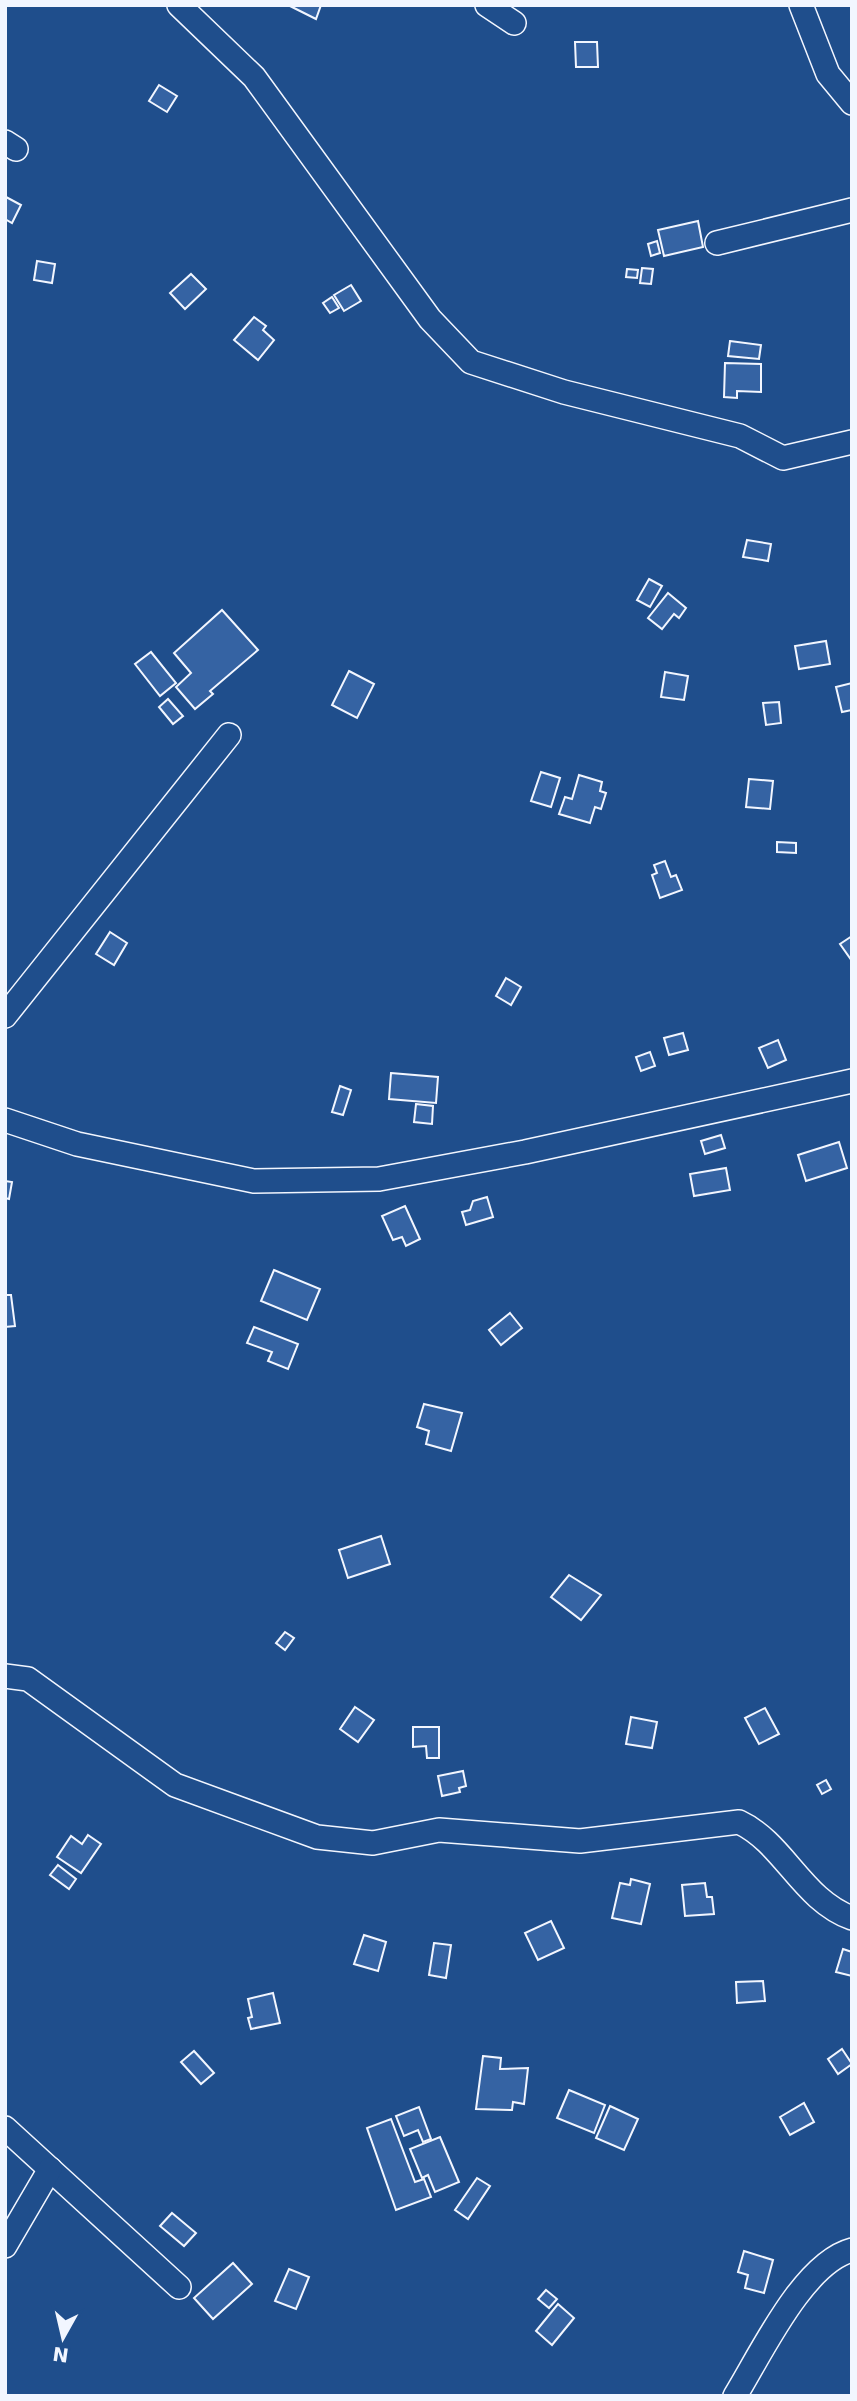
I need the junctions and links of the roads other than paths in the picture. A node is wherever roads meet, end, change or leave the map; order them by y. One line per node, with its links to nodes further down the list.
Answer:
1 (178, 5): 8 (street)
2 (487, 5): 4 (street)
3 (801, 5): 5 (street)
4 (514, 23)
5 (852, 103)
6 (852, 210): 7 (street)
7 (717, 243)
8 (852, 442)
9 (229, 735): 10 (street)
10 (5, 1016)
11 (852, 1081): 12 (street)
12 (5, 1120)
13 (5, 1676): 14 (street)
14 (852, 1918)
15 (5, 2128): 16 (street)
16 (50, 2169): 17 (street); 19 (street)
17 (5, 2246)
18 (852, 2250): 20 (street)
19 (179, 2287)
20 (735, 2396)

